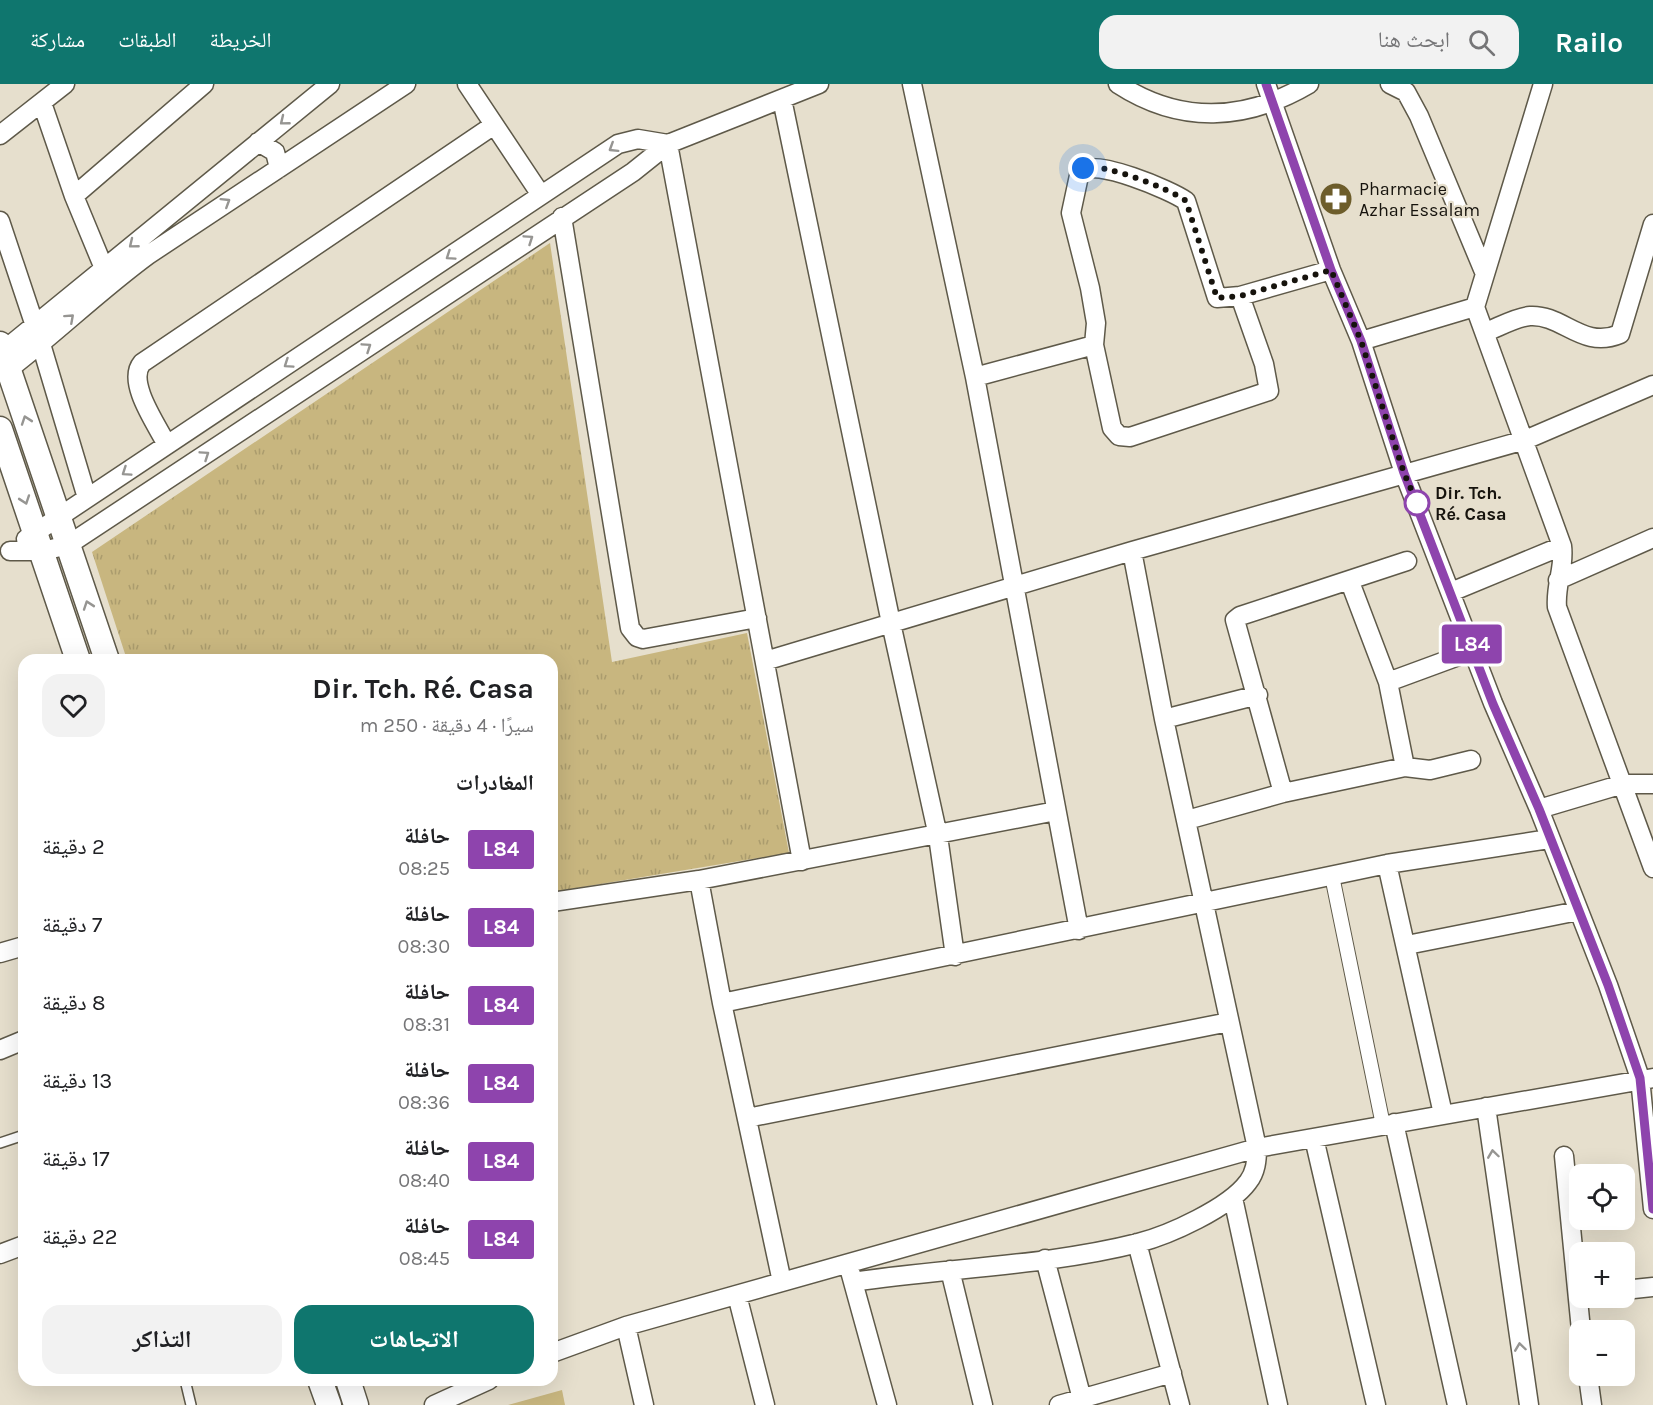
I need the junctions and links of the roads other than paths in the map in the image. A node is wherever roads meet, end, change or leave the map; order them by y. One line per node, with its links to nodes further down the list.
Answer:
1 (65, 84): 14 (street)
2 (204, 84): 24 (street)
3 (330, 84): 18 (street, one-way to 18)
4 (406, 84): 21 (street)
5 (467, 84): 16 (street)
6 (819, 84): 13 (street)
7 (912, 84): 39 (street)
8 (1118, 84): 15 (street)
9 (1266, 84): 15 (street)
10 (1309, 84): 15 (street)
11 (1390, 84): 29 (street)
12 (1543, 84): 29 (street)
13 (782, 99): 19 (street); 59 (street)
14 (42, 103): 17 (street); 24 (street)
15 (1272, 103): 28 (street)
16 (494, 125): 23 (street); 43 (street)
17 (0, 135)
18 (258, 142): 20 (street); 21 (street)
19 (669, 144): 23 (street, one-way to 23); 25 (street); 58 (street)
20 (238, 159): 22 (street); 30 (street, one-way to 30)
21 (279, 168): 22 (street)
22 (253, 185): 30 (street, one-way to 22)
23 (542, 195): 43 (street, one-way to 43)
24 (74, 196): 30 (street)
25 (562, 217): 49 (street, one-way to 25); 58 (street)
26 (0, 221): 33 (street)
27 (1653, 225): 34 (street)
28 (1331, 270): 31 (street); 35 (street)
29 (1485, 274): 32 (street)
30 (107, 275): 33 (street); 36 (street, one-way to 30)
31 (1240, 296): 37 (street); 37 (street)
32 (1475, 307): 34 (street); 35 (street)
33 (34, 326): 36 (street); 38 (street)
34 (1486, 332): 42 (street)
35 (1361, 341): 44 (street)
36 (41, 344): 38 (street); 45 (street)
37 (1094, 345): 39 (street)
38 (4, 355): 46 (street, one-way to 38)
39 (975, 377): 56 (street)
40 (1653, 385): 42 (street)
41 (0, 429): 48 (street, one-way to 48)
42 (1525, 440): 44 (street); 50 (street)
43 (167, 445): 45 (street, one-way to 45)
44 (1404, 473): 51 (street); 57 (street)
45 (87, 498): 46 (street)
46 (59, 517): 48 (street); 49 (street)
47 (1653, 538): 54 (street)
48 (40, 542): 49 (street); 52 (street); 61 (street)
49 (68, 545): 62 (street, one-way to 49)
50 (1562, 546): 54 (street); 57 (street)
51 (1132, 551): 56 (street); 66 (street)
52 (5, 555)
53 (1407, 561): 55 (street)
54 (1558, 580): 69 (street)
55 (1350, 582): 64 (street); 65 (street)
56 (1015, 588): 59 (street); 73 (street)
57 (1451, 592): 60 (street)
58 (757, 618): 63 (street)
59 (891, 623): 63 (street); 75 (street)
60 (1475, 650): 64 (street); 72 (street)
61 (76, 654)
62 (105, 654)
63 (765, 661): 77 (street)
64 (1388, 682): 68 (street)
65 (1258, 695): 66 (street); 71 (street)
66 (1164, 719): 74 (street)
67 (1471, 760): 68 (street)
68 (1406, 767): 71 (street)
69 (1623, 784): 70 (street); 72 (street); 79 (street)
70 (1653, 784)
71 (1284, 793): 74 (street)
72 (1539, 809): 76 (street)
73 (1056, 811): 75 (street); 85 (street)
74 (1187, 820): 83 (street)
75 (938, 836): 77 (street); 89 (street)
76 (1549, 839): 78 (street); 84 (street)
77 (802, 861): 81 (street)
78 (1388, 864): 80 (street); 86 (street)
79 (1653, 868)
80 (1332, 876): 83 (street); 98 (street)
81 (699, 880): 82 (street); 90 (street)
82 (558, 901)
83 (1203, 903): 85 (street); 91 (street)
84 (1578, 911): 86 (street); 94 (street)
85 (1079, 930): 89 (street)
86 (1407, 945): 96 (street)
87 (18, 948): 88 (street)
88 (0, 953)
89 (955, 956): 90 (street)
90 (722, 1003): 97 (street)
91 (1229, 1022): 97 (street); 102 (street)
92 (18, 1042): 93 (street)
93 (0, 1050)
94 (1646, 1078): 95 (street); 105 (street)
95 (1486, 1107): 96 (street); 139 (street, one-way to 95)
96 (1443, 1114): 98 (street)
97 (747, 1118): 113 (street)
98 (1389, 1124): 100 (street); 138 (street)
99 (18, 1137): 101 (lane)
100 (1314, 1138): 102 (street); 137 (street)
101 (0, 1143)
102 (1257, 1148): 104 (street); 111 (street)
103 (1564, 1156): 106 (street)
104 (1233, 1198): 107 (street); 136 (street)
105 (1653, 1209)
106 (1573, 1242)
107 (1137, 1243): 110 (street); 120 (street)
108 (18, 1246): 109 (street)
109 (1, 1249)
110 (1045, 1258): 112 (street); 126 (street)
111 (849, 1264): 113 (street); 114 (street)
112 (950, 1270): 114 (street); 133 (street)
113 (782, 1282): 117 (street)
114 (853, 1282): 132 (street)
115 (1653, 1287): 116 (street)
116 (1635, 1289)
117 (737, 1295): 118 (street); 131 (street)
118 (626, 1326): 119 (street); 130 (street)
119 (558, 1349)
120 (1172, 1373): 126 (street); 135 (street)
121 (186, 1386): 127 (lane)
122 (322, 1386): 128 (street)
123 (474, 1386): 125 (street)
124 (1589, 1386): 140 (street)
125 (453, 1394): 129 (street)
126 (1082, 1399): 134 (street)
127 (191, 1405)
128 (329, 1405)
129 (434, 1405)
130 (644, 1405)
131 (765, 1405)
132 (887, 1405)
133 (983, 1405)
134 (1059, 1405)
135 (1180, 1405)
136 (1278, 1405)
137 (1376, 1405)
138 (1457, 1405)
139 (1529, 1405)
140 (1592, 1405)

